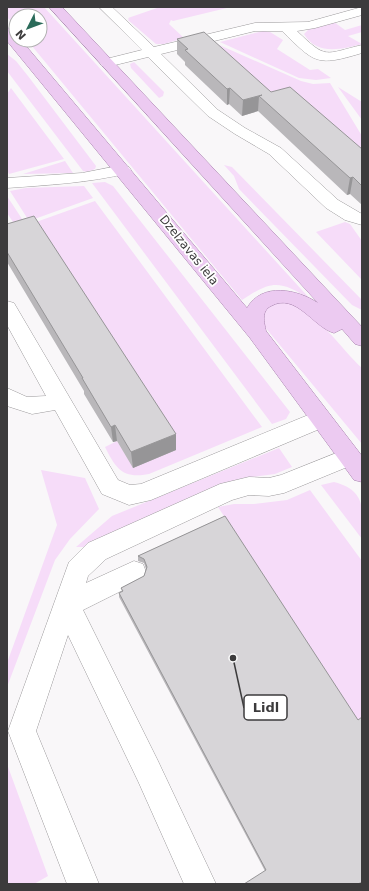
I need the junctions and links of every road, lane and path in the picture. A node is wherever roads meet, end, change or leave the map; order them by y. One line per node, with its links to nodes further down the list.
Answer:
1 (55, 7): 8 (main road)
2 (105, 7): 7 (street)
3 (362, 11): 4 (street)
4 (286, 28): 6 (street); 7 (street)
5 (7, 32): 9 (main road, Dzelzavas iela)
6 (362, 49)
7 (150, 52): 8 (street); 11 (street)
8 (107, 63): 14 (main road)
9 (123, 170): 10 (street); 13 (main road, Dzelzavas iela)
10 (7, 183)
11 (362, 220)
12 (7, 308): 16 (street)
13 (257, 333): 14 (main road); 17 (main road, Dzelzavas iela)
14 (360, 333)
15 (7, 396): 16 (street)
16 (60, 401): 17 (street)
17 (321, 419): 18 (main road, Dzelzavas iela)
18 (355, 465): 20 (street)
19 (134, 572): 20 (street)
20 (67, 605): 21 (street); 22 (street)
21 (83, 884)
22 (200, 884)

